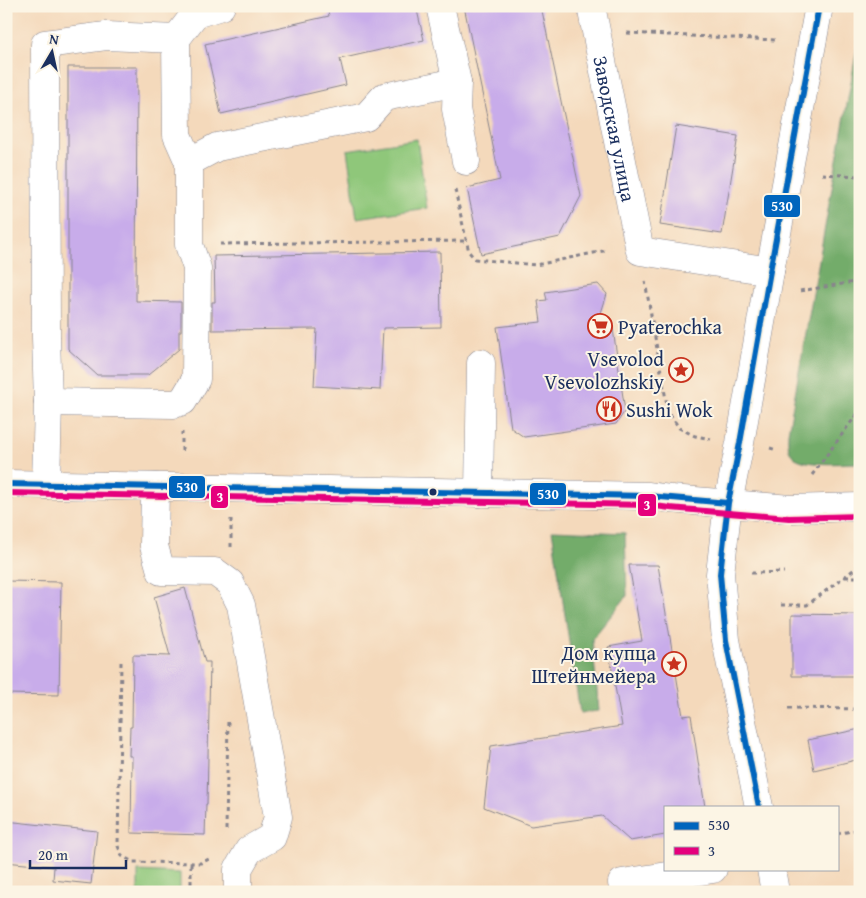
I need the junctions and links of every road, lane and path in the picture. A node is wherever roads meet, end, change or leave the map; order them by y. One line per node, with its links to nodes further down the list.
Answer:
1 (221, 6): 6 (street)
2 (440, 6): 8 (street)
3 (591, 6): 15 (street, Заводская улица)
4 (819, 6): 16 (street)
5 (623, 33): 7 (path)
6 (176, 39): 10 (street); 20 (street)
7 (776, 40)
8 (457, 82): 9 (street); 10 (street)
9 (466, 161): 13 (path)
10 (189, 162): 14 (street)
11 (822, 174): 12 (path)
12 (860, 176)
13 (466, 241): 14 (path); 15 (path)
14 (189, 245): 20 (street)
15 (639, 248): 16 (street); 22 (path)
16 (770, 271): 28 (street)
17 (860, 281): 18 (path)
18 (800, 291)
19 (481, 363): 27 (street)
20 (48, 402): 25 (street)
21 (860, 410): 23 (path)
22 (713, 439)
23 (812, 475)
24 (6, 484): 25 (street)
25 (46, 485): 26 (street)
26 (155, 487): 27 (street); 36 (street)
27 (479, 492): 28 (street)
28 (728, 503): 29 (street); 42 (street)
29 (860, 507)
30 (231, 515): 36 (path)
31 (860, 565): 34 (path)
32 (784, 572): 33 (path)
33 (750, 573)
34 (845, 576): 35 (path); 37 (path)
35 (860, 577)
36 (230, 583): 52 (street)
37 (780, 605)
38 (121, 662): 47 (path)
39 (788, 708): 40 (path)
40 (860, 708)
41 (228, 711): 45 (path)
42 (758, 806)
43 (860, 829): 44 (path)
44 (838, 834)
45 (226, 839)
46 (209, 858): 47 (path)
47 (191, 862): 51 (path)
48 (706, 870): 50 (street)
49 (771, 870): 53 (street)
50 (622, 883)
51 (191, 892)
52 (238, 892)
53 (775, 892)

